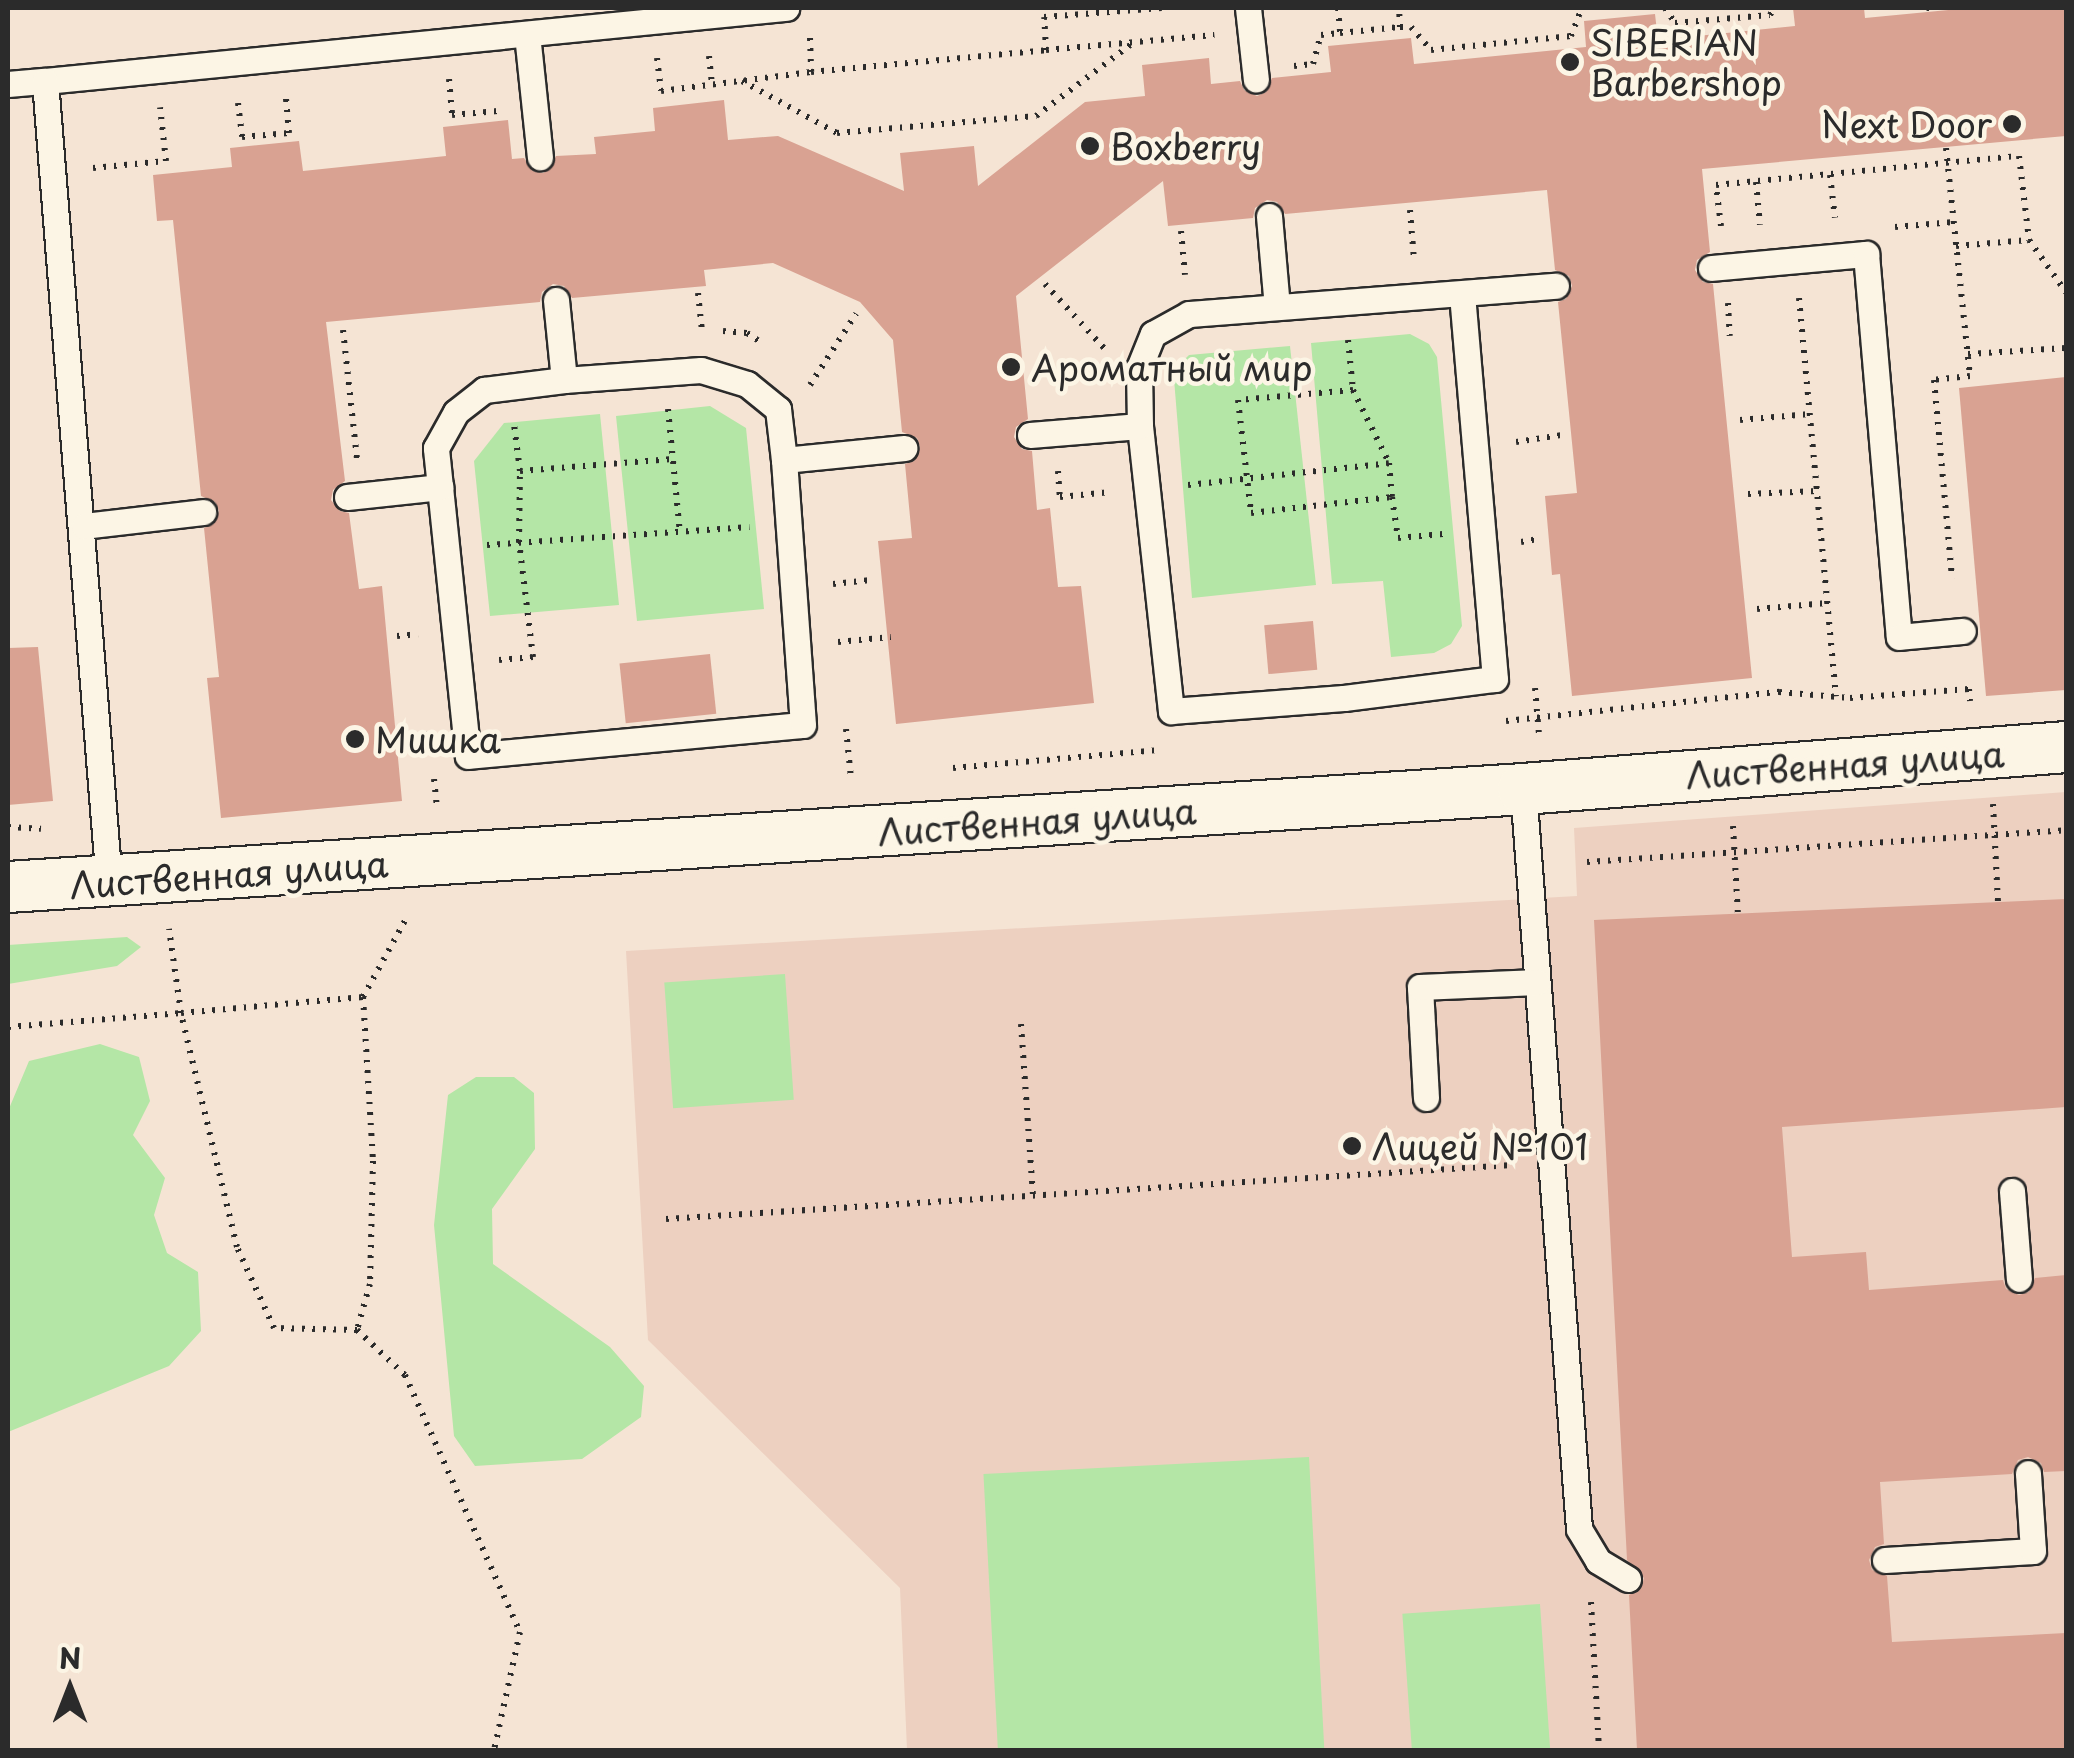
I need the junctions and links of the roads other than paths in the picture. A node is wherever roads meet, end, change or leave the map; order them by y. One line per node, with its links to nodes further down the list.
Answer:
1 (786, 8): 3 (lane)
2 (1248, 8): 4 (lane)
3 (527, 34): 5 (lane); 7 (lane)
4 (1264, 74)
5 (45, 82): 6 (lane); 22 (lane)
6 (8, 84)
7 (540, 157)
8 (1269, 216): 13 (lane)
9 (1718, 267): 23 (lane)
10 (1556, 286): 11 (lane)
11 (1462, 296): 13 (lane); 15 (lane)
12 (556, 300): 14 (lane)
13 (1277, 307): 15 (lane)
14 (564, 380): 18 (lane); 19 (lane)
15 (1140, 426): 16 (lane)
16 (1034, 436)
17 (904, 448): 18 (lane)
18 (784, 460): 19 (lane)
19 (440, 487): 20 (lane)
20 (347, 497)
21 (203, 512): 22 (lane)
22 (84, 526): 26 (lane)
23 (1963, 632)
24 (2066, 747): 25 (street, Лиственная улица)
25 (1533, 788): 26 (street, Лиственная улица); 28 (lane)
26 (108, 864): 27 (street, Лиственная улица)
27 (8, 886)
28 (1537, 982): 29 (lane); 34 (lane)
29 (1426, 1098)
30 (2012, 1191): 31 (lane)
31 (2019, 1279)
32 (2028, 1473): 33 (lane)
33 (1886, 1560)
34 (1628, 1579)

